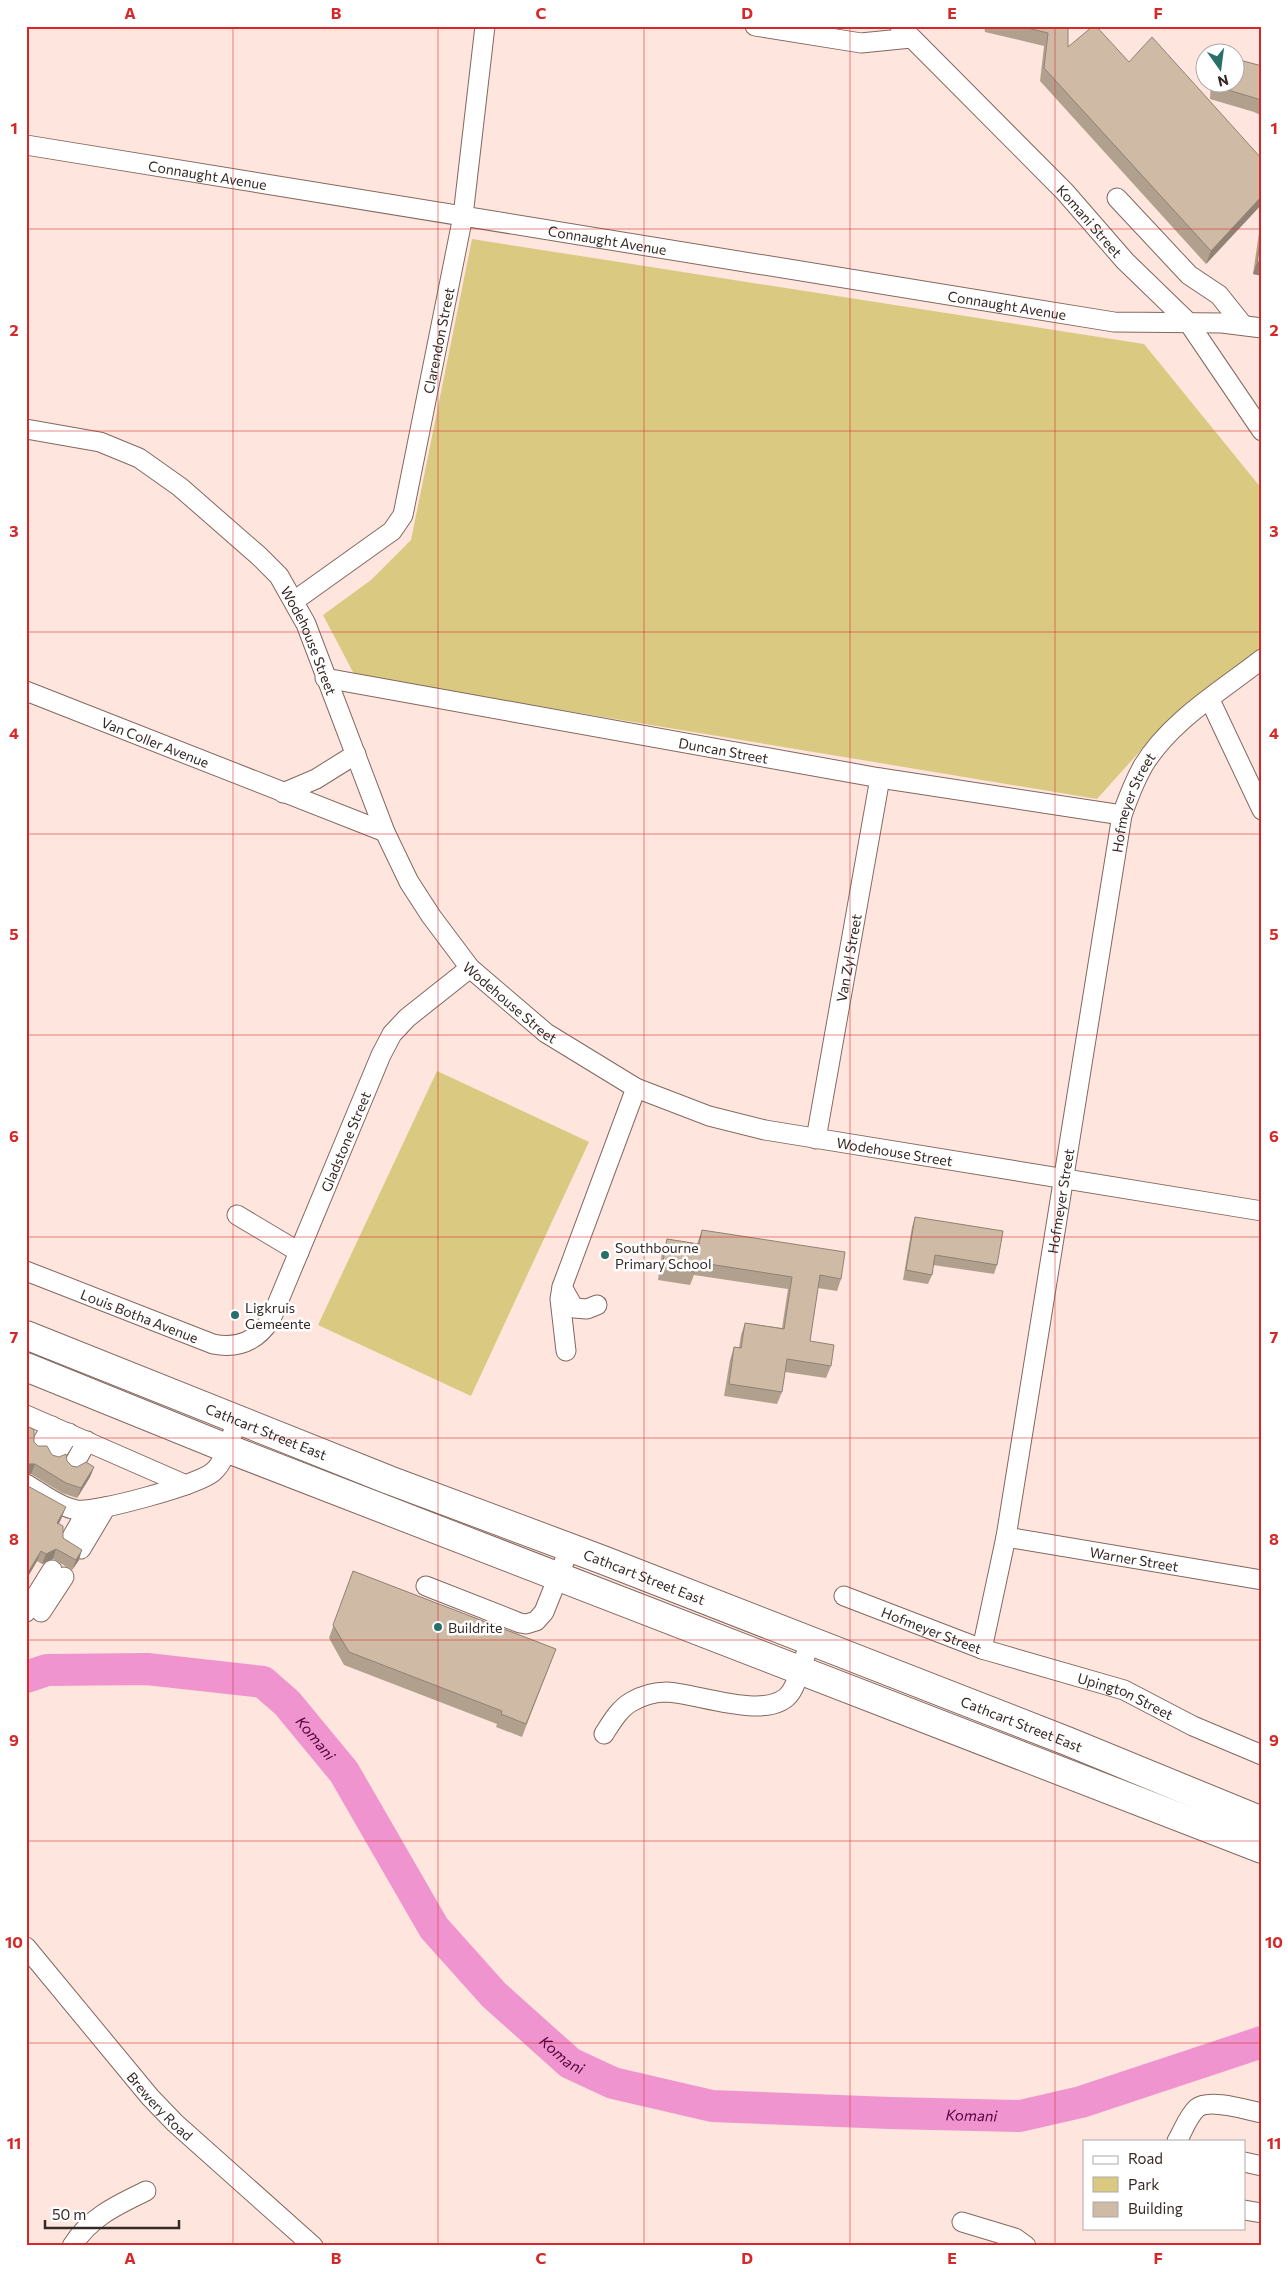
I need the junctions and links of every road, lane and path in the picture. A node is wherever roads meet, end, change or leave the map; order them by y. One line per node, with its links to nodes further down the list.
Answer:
1 (485, 26): 7 (street, Clarendon Street)
2 (755, 26): 3 (street)
3 (819, 32): 4 (street)
4 (905, 32): 8 (street, Komani Street)
5 (26, 145): 7 (street, Connaught Avenue)
6 (1117, 198): 9 (street)
7 (463, 216): 8 (street, Connaught Avenue); 13 (street, Clarendon Street)
8 (1188, 322): 9 (street, Connaught Avenue); 12 (street, Komani Street)
9 (1243, 325): 10 (street, Connaught Avenue)
10 (1262, 328)
11 (26, 429): 13 (street, Wodehouse Street)
12 (1262, 431)
13 (294, 601): 15 (street, Wodehouse Street)
14 (1262, 659): 17 (street, Hofmeyer Street)
15 (326, 678): 18 (street, Wodehouse Street); 19 (street, Duncan Street)
16 (26, 691): 20 (street, Van Coller Avenue)
17 (1210, 700): 21 (street); 22 (street, Hofmeyer Street)
18 (356, 754): 20 (street); 23 (street, Wodehouse Street)
19 (880, 778): 22 (street, Duncan Street); 26 (street, Van Zyl Street)
20 (283, 793): 23 (street, Van Coller Avenue)
21 (1262, 810)
22 (1122, 815): 27 (street, Hofmeyer Street)
23 (385, 832): 24 (street, Wodehouse Street)
24 (470, 968): 25 (street, Wodehouse Street); 30 (street, Gladstone Street)
25 (636, 1088): 26 (street, Wodehouse Street); 32 (street)
26 (816, 1139): 27 (street, Wodehouse Street)
27 (1064, 1178): 28 (street, Wodehouse Street); 49 (street, Hofmeyer Street)
28 (1262, 1211)
29 (237, 1216): 30 (street)
30 (299, 1252): 35 (street, Gladstone Street)
31 (26, 1271): 35 (street, Louis Botha Avenue)
32 (562, 1287): 33 (street); 36 (street)
33 (596, 1305)
34 (26, 1335): 38 (highway, Cathcart Street East)
35 (254, 1338)
36 (566, 1351)
37 (26, 1367): 43 (highway)
38 (237, 1420): 43 (street); 50 (highway, Cathcart Street East)
39 (29, 1421): 40 (street)
40 (52, 1426): 41 (street); 41 (street)
41 (69, 1433): 42 (street)
42 (88, 1442): 44 (street); 46 (street)
43 (226, 1448): 46 (street); 52 (highway)
44 (73, 1466)
45 (35, 1484): 48 (street)
46 (186, 1485): 47 (street)
47 (106, 1507): 48 (street); 48 (street)
48 (87, 1511)
49 (1006, 1537): 53 (street, Warner Street); 58 (street, Hofmeyer Street)
50 (570, 1547): 52 (street); 57 (highway, Cathcart Street East)
51 (58, 1573): 56 (street)
52 (558, 1577): 54 (street); 59 (highway)
53 (1262, 1580)
54 (426, 1586)
55 (844, 1596): 58 (street, Hofmeyer Street)
56 (34, 1612)
57 (810, 1642): 59 (street); 62 (highway, Cathcart Street East)
58 (982, 1649): 61 (street, Upington Street)
59 (799, 1670): 60 (street); 63 (highway)
60 (604, 1734)
61 (1262, 1755)
62 (1262, 1822)
63 (1262, 1849)
64 (26, 1947): 74 (street, Brewery Road)
65 (1262, 2113): 66 (street)
66 (1177, 2140)
67 (1246, 2162): 68 (street)
68 (1262, 2166)
69 (146, 2191): 73 (street)
70 (1246, 2210): 71 (street)
71 (1262, 2213)
72 (962, 2222): 75 (street)
73 (72, 2246)
74 (313, 2246)
75 (1026, 2246)

